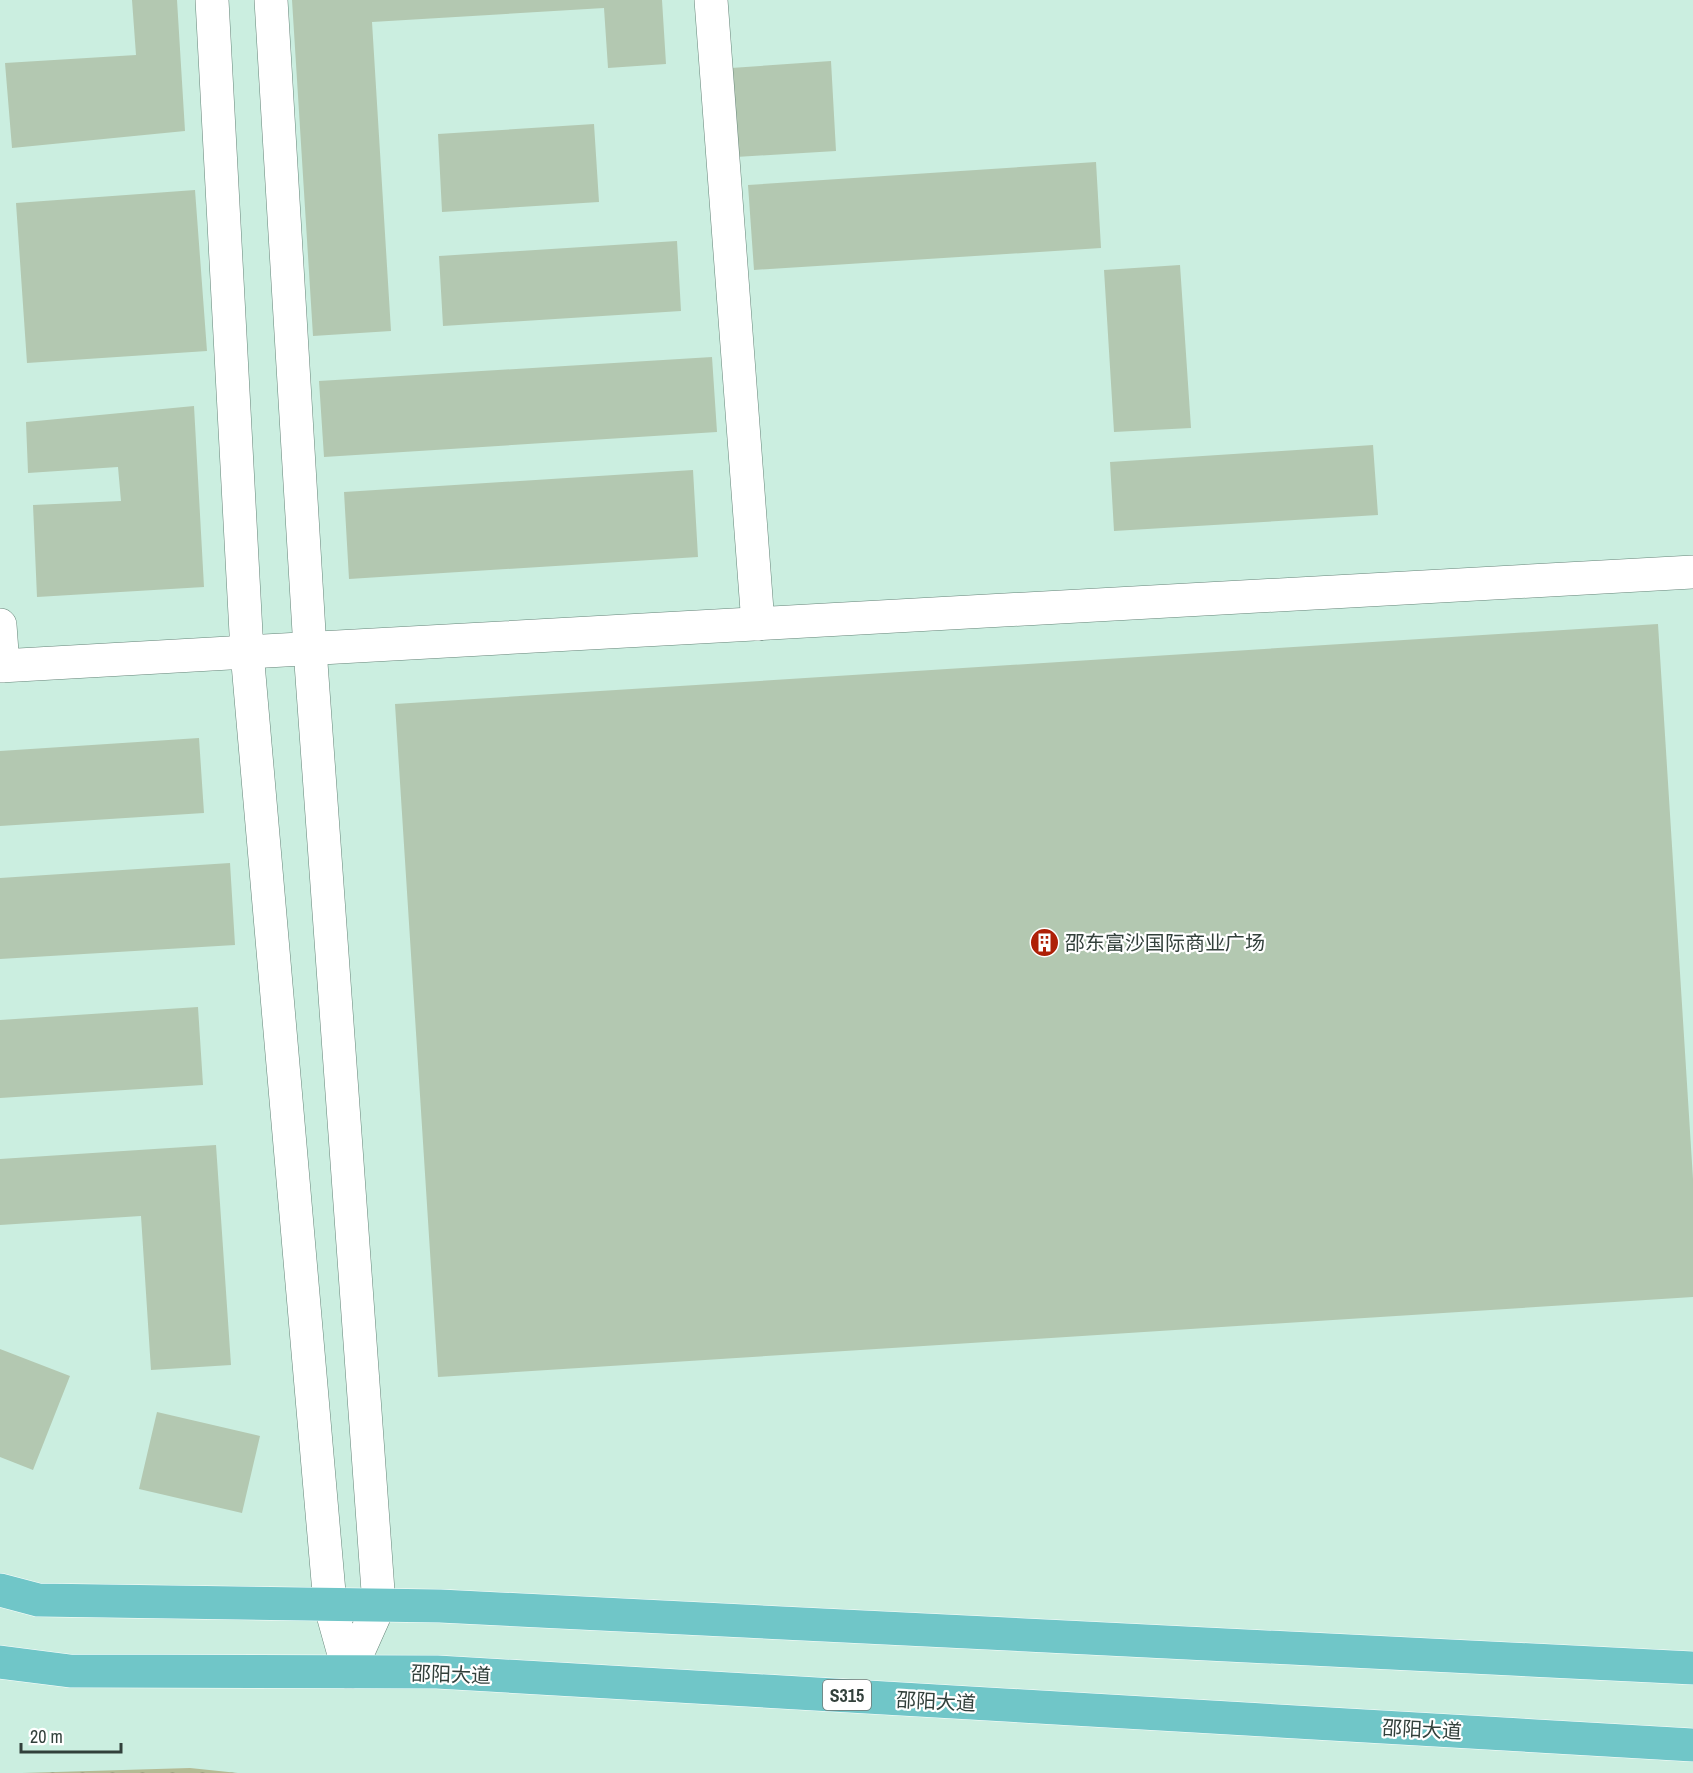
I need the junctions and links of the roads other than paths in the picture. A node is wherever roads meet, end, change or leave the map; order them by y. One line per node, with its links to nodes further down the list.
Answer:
1 (212, 0): 8 (street)
2 (271, 0): 7 (street)
3 (711, 0): 5 (street)
4 (1693, 572): 5 (street)
5 (758, 624): 7 (street)
6 (0, 625): 9 (street)
7 (310, 649): 8 (street); 12 (street)
8 (247, 652): 9 (street); 11 (street)
9 (1, 666)
10 (0, 1590): 11 (main road)
11 (330, 1604): 12 (main road); 15 (street)
12 (379, 1605): 14 (main road); 15 (street)
13 (0, 1662): 15 (main road, 邵阳大道 / S315)
14 (1693, 1668)
15 (349, 1672): 16 (main road, 邵阳大道 / S315)
16 (1693, 1744)

